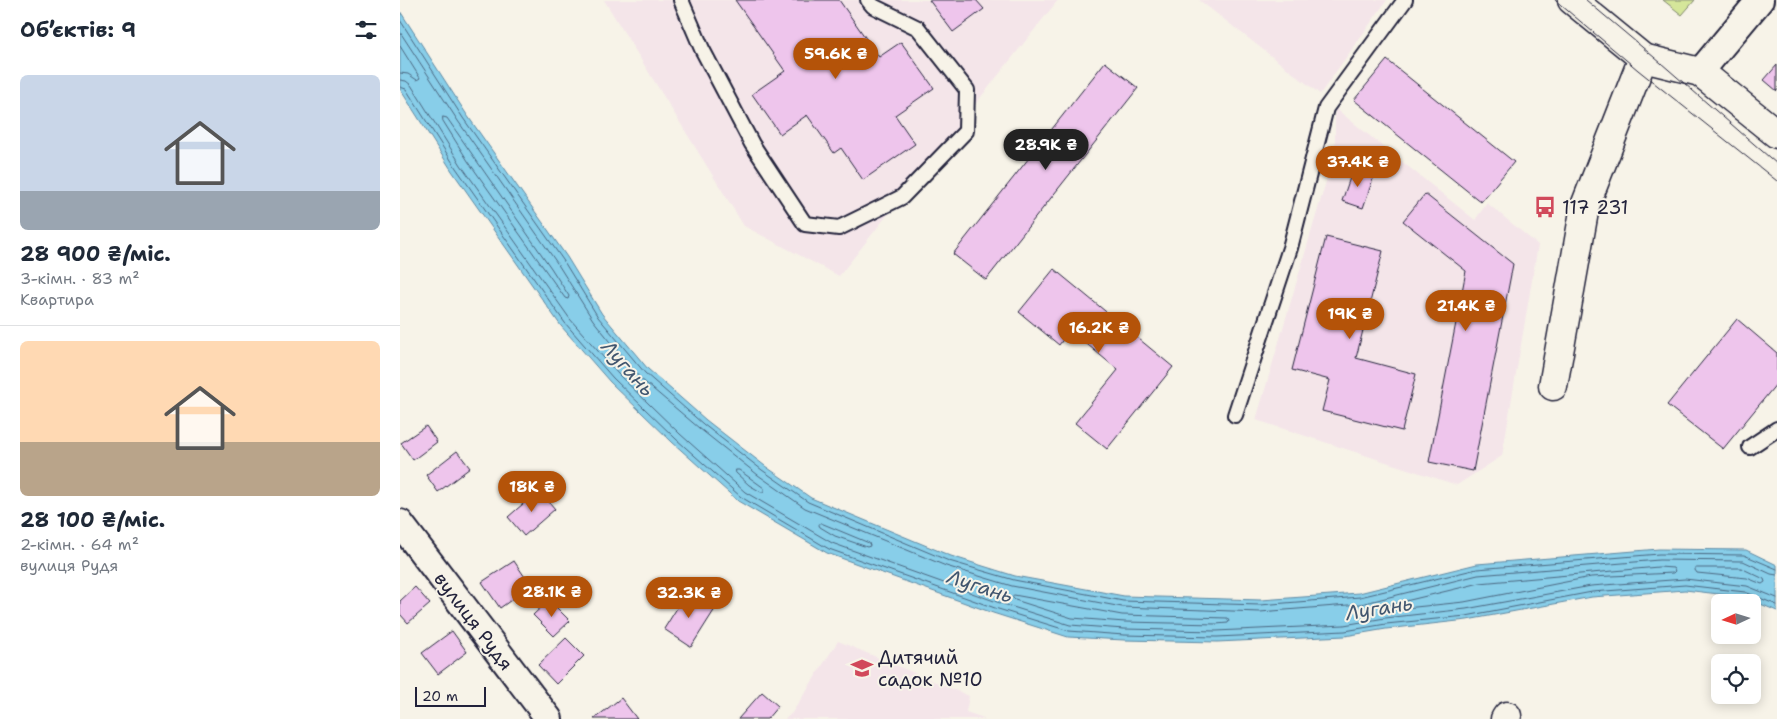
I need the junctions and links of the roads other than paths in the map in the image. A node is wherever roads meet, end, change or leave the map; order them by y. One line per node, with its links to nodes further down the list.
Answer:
1 (681, 0): 2 (lane)
2 (868, 0)
3 (1404, 0): 10 (lane)
4 (1572, 0): 6 (street)
5 (1760, 0): 7 (street)
6 (1643, 58): 7 (street); 9 (street)
7 (1700, 72): 8 (street)
8 (1777, 134)
9 (1553, 386)
10 (1235, 415)
11 (1777, 429): 12 (lane)
12 (1750, 447)
13 (400, 523): 14 (street, вулиця Рудя)
14 (549, 719)

